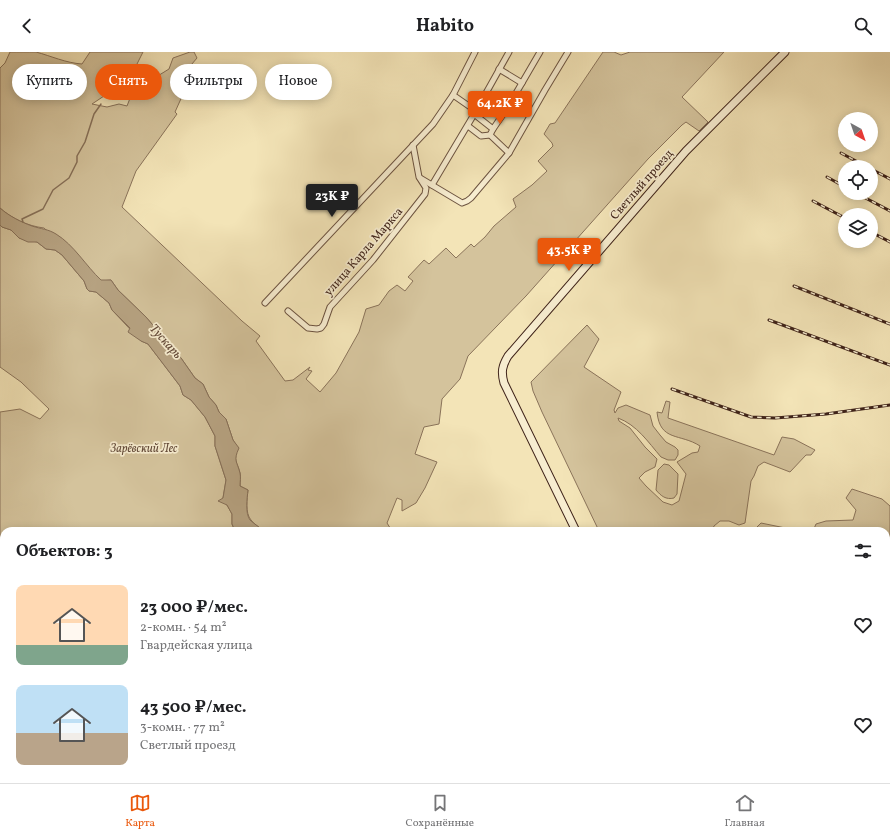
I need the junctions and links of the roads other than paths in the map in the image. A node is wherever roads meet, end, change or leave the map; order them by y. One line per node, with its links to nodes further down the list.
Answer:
1 (475, 52): 8 (street)
2 (509, 52): 6 (street)
3 (540, 52): 7 (street)
4 (568, 52): 14 (street)
5 (785, 52): 19 (street, Светлый проезд)
6 (498, 69): 7 (street); 9 (street)
7 (522, 83): 11 (street)
8 (453, 95): 9 (street); 13 (street)
9 (475, 113): 10 (street); 11 (street)
10 (468, 126): 12 (street); 16 (street)
11 (493, 129): 12 (street)
12 (490, 135): 14 (street)
13 (413, 145): 15 (street, улица Карла Маркса); 17 (street)
14 (509, 153): 16 (street)
15 (419, 178): 16 (street); 18 (street, улица Карла Маркса)
16 (432, 185)
17 (265, 303)
18 (288, 311)
19 (574, 527)

